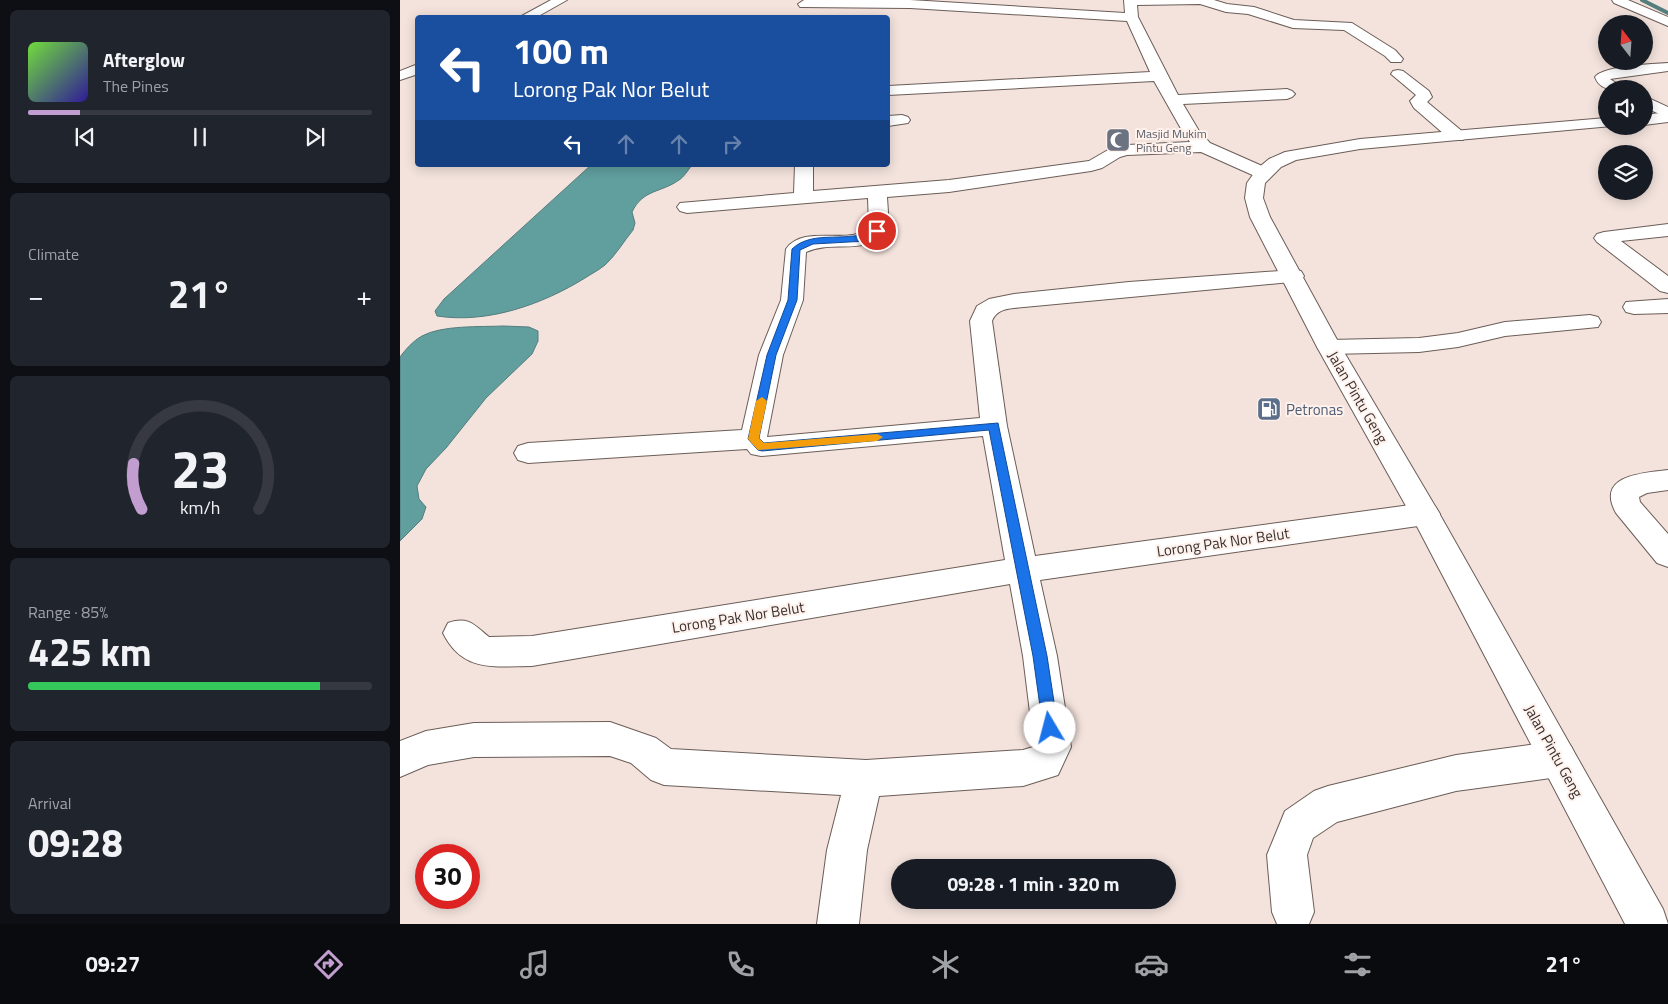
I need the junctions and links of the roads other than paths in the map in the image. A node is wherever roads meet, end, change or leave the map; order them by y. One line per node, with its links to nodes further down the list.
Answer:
1 (561, 0): 6 (street)
2 (807, 0): 5 (street)
3 (1130, 0): 7 (street); 9 (street)
4 (1618, 0): 8 (street)
5 (990, 5): 7 (street)
6 (530, 15)
7 (1132, 17): 14 (street)
8 (1668, 22)
9 (1396, 58)
10 (1668, 67): 15 (street)
11 (415, 69): 13 (street)
12 (1398, 74): 24 (street)
13 (400, 76)
14 (1159, 76): 16 (street); 18 (street)
15 (1603, 80)
16 (890, 91)
17 (1287, 94): 18 (street)
18 (1172, 100): 25 (street)
19 (1653, 106): 20 (street)
20 (1668, 113)
21 (1668, 118): 22 (street)
22 (1653, 119)
23 (1598, 124): 24 (street)
24 (1457, 136): 27 (street)
25 (1204, 147): 27 (street); 28 (street)
26 (804, 167): 29 (street)
27 (1263, 173): 32 (street, Jalan Pintu Geng)
28 (878, 193): 29 (street); 39 (street)
29 (803, 197): 30 (street)
30 (687, 207)
31 (1668, 230): 33 (street)
32 (1293, 276): 37 (street, Jalan Pintu Geng); 38 (street)
33 (1668, 286)
34 (1668, 306): 35 (street)
35 (1634, 307)
36 (1590, 322): 37 (street)
37 (1329, 347): 42 (street, Jalan Pintu Geng)
38 (994, 426): 39 (street); 44 (street)
39 (753, 439): 40 (street)
40 (528, 453)
41 (1668, 480): 43 (street)
42 (1425, 514): 44 (street, Lorong Pak Nor Belut); 47 (street, Jalan Pintu Geng)
43 (1668, 555)
44 (1022, 570): 45 (street, Lorong Pak Nor Belut); 48 (street)
45 (460, 633)
46 (400, 759): 48 (street)
47 (1558, 759): 49 (street); 51 (street, Jalan Pintu Geng)
48 (866, 778): 50 (street)
49 (1293, 912)
50 (838, 924)
51 (1648, 924)

